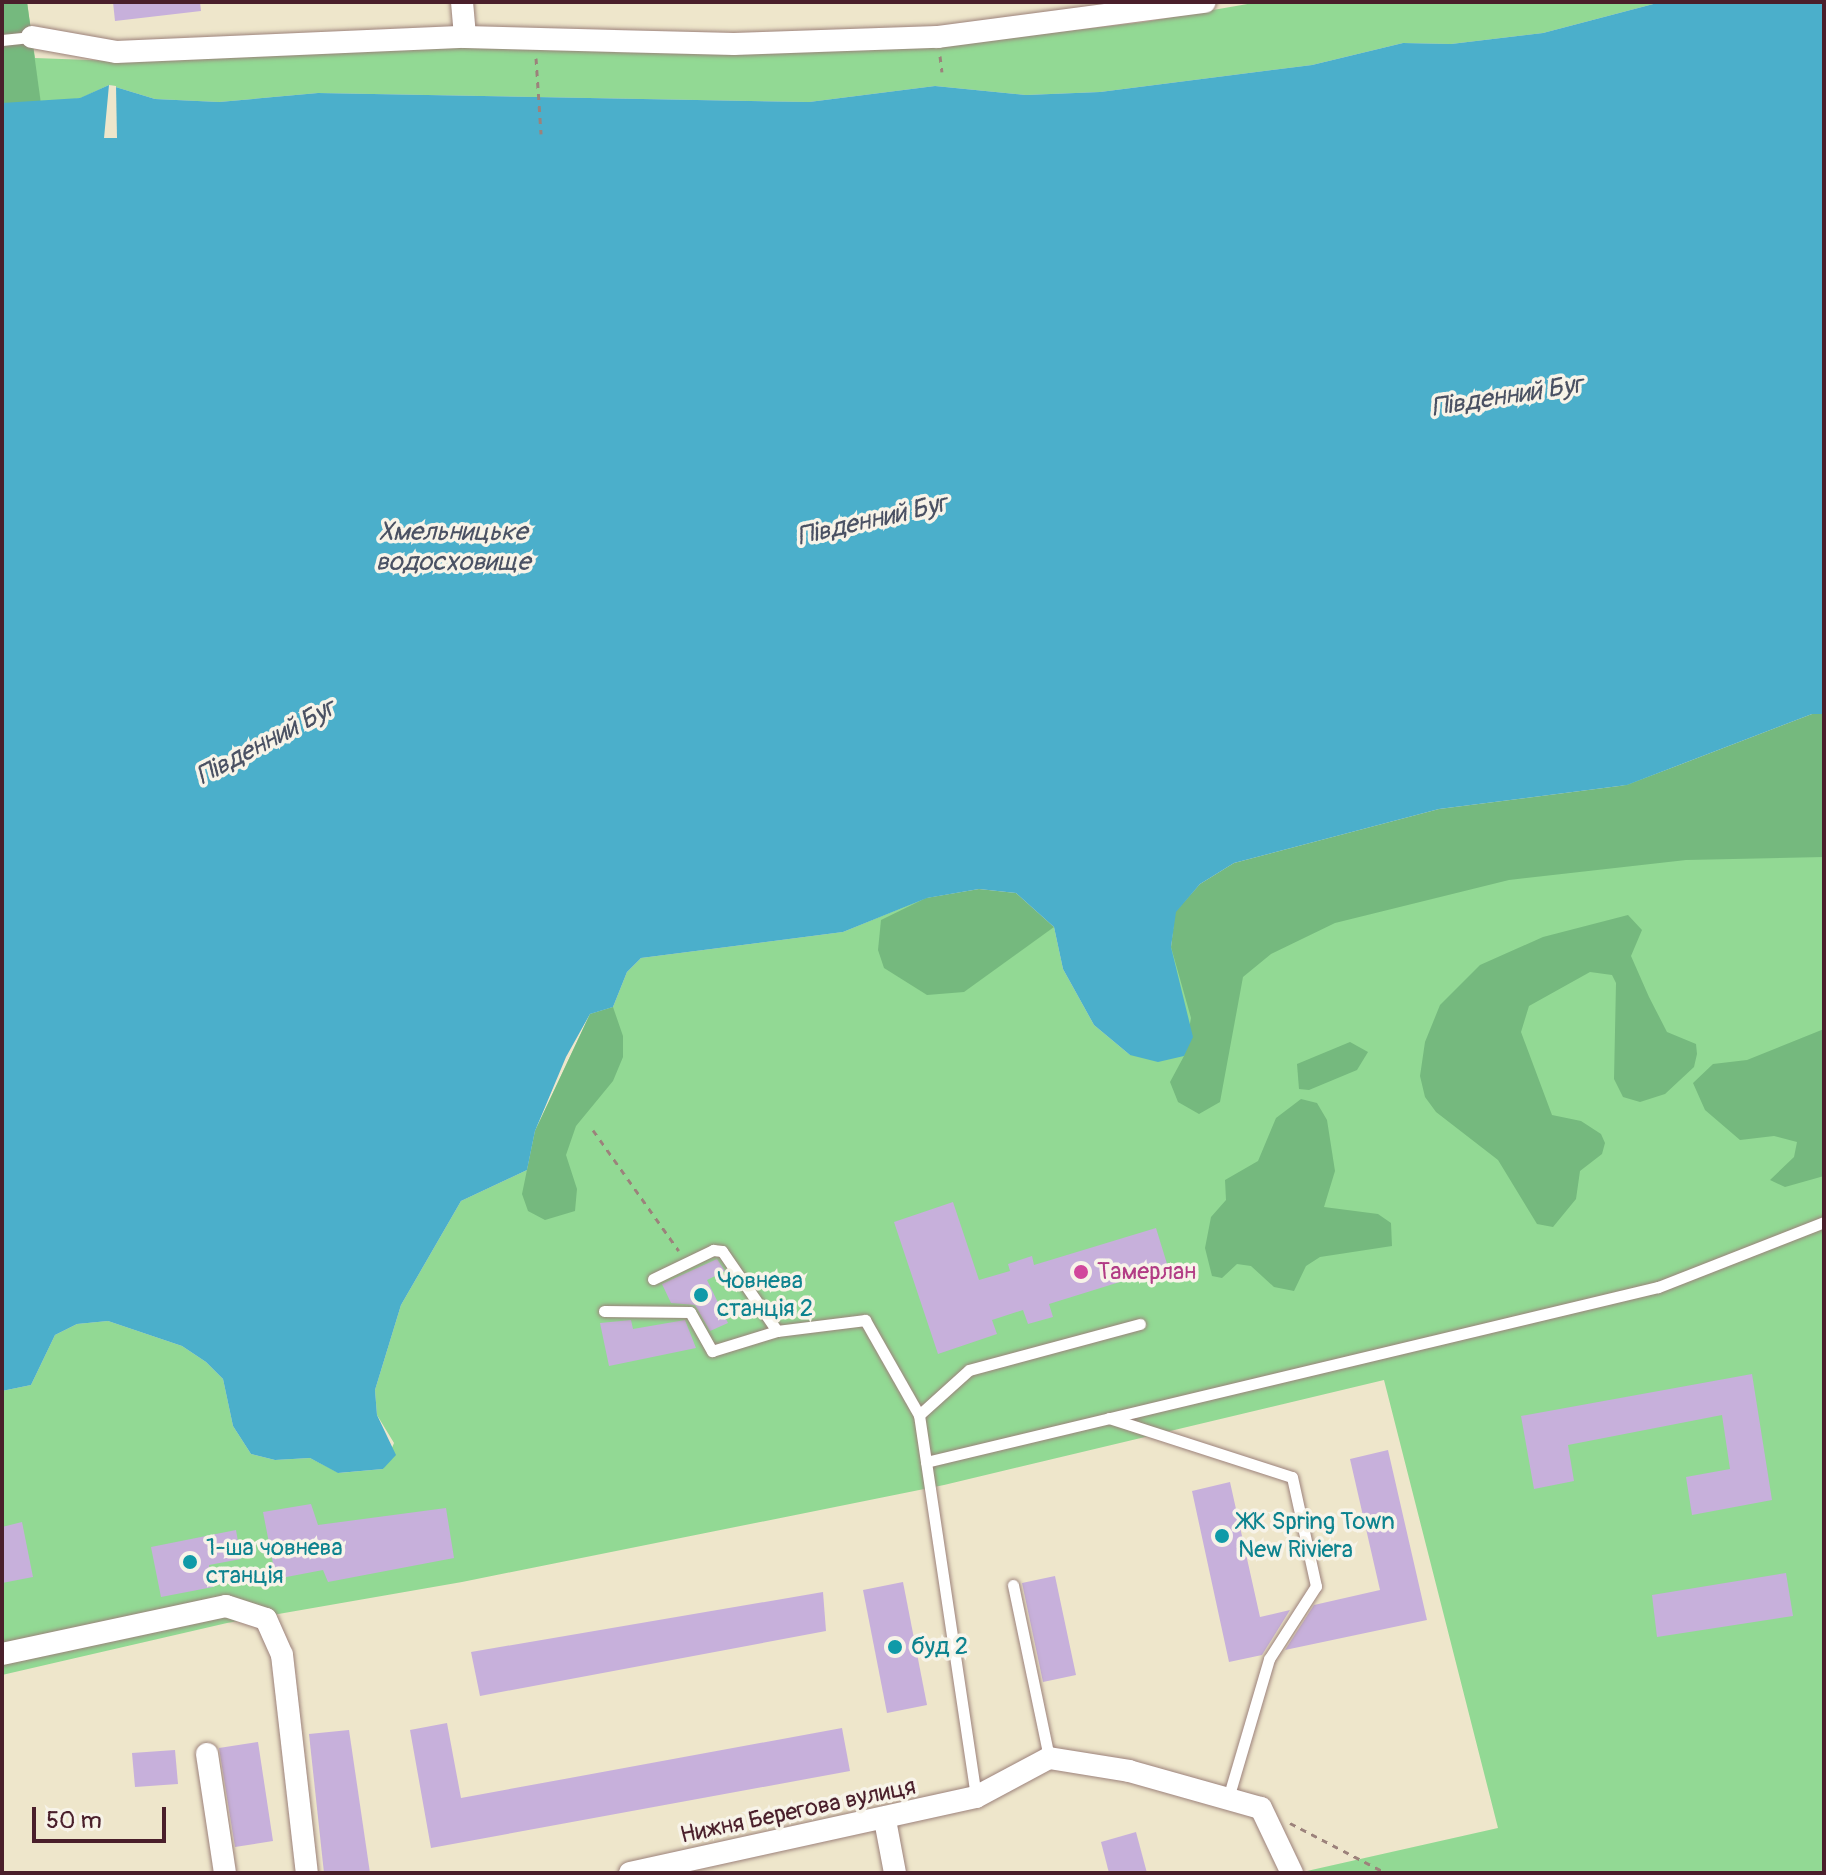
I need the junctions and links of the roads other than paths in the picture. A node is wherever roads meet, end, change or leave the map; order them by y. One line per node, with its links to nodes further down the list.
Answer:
1 (462, 2): 4 (street)
2 (1205, 2): 4 (street)
3 (32, 37): 4 (street); 5 (lane)
4 (465, 37)
5 (2, 40)
6 (1824, 1222): 12 (lane)
7 (653, 1279): 10 (lane)
8 (604, 1311): 10 (lane)
9 (1140, 1324): 11 (lane)
10 (777, 1331): 11 (lane)
11 (919, 1415): 13 (lane)
12 (1108, 1418): 13 (lane); 19 (lane)
13 (926, 1462): 18 (lane)
14 (1013, 1585): 17 (lane)
15 (2, 1654): 22 (street)
16 (207, 1754): 21 (street)
17 (1049, 1758): 18 (street, Нижня Берегова вулиця); 19 (street)
18 (976, 1797): 20 (street, Нижня Берегова вулиця)
19 (1228, 1798): 25 (street)
20 (885, 1820): 23 (street, Нижня Берегова вулиця); 24 (street)
21 (225, 1873)
22 (307, 1873)
23 (630, 1873)
24 (895, 1873)
25 (1292, 1873)

